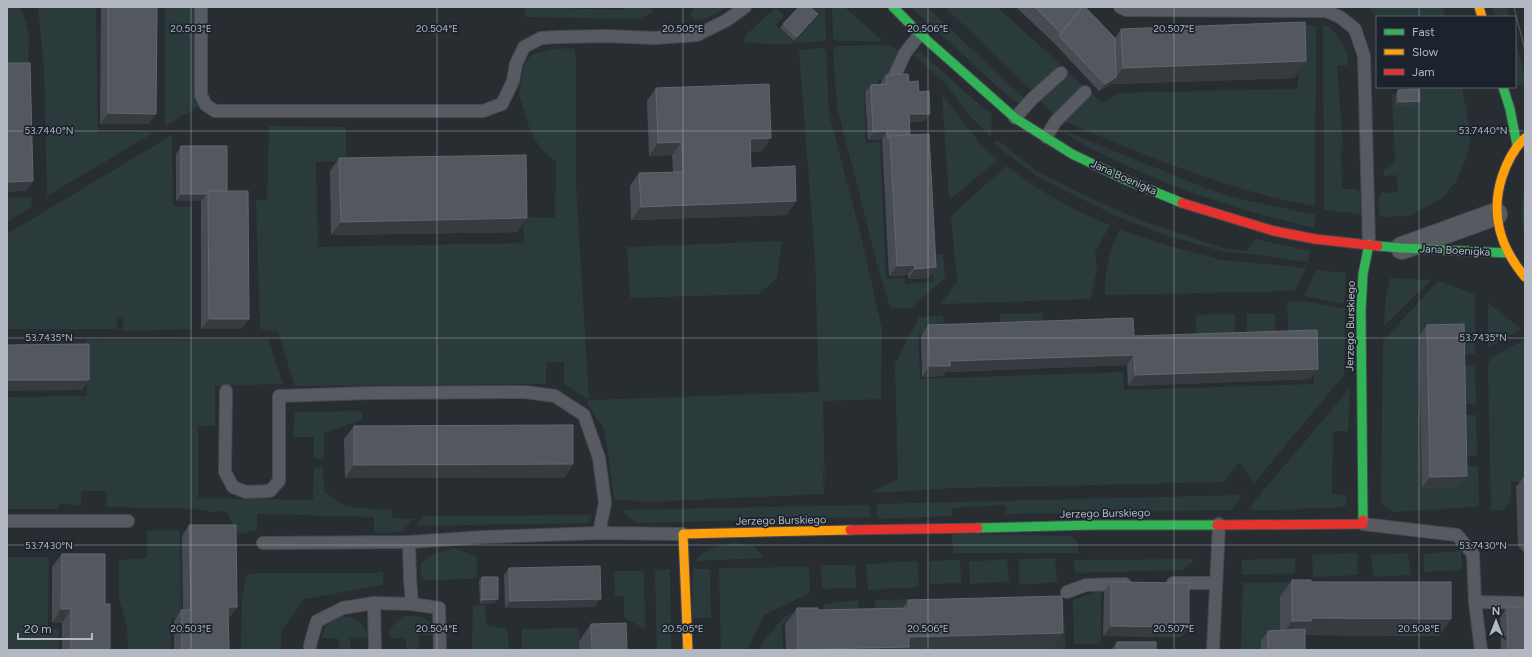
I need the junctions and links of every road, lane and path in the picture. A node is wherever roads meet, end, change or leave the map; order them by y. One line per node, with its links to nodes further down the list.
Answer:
1 (201, 7): 2 (lane)
2 (745, 7)
3 (893, 7): 5 (street, Jana Boenigka)
4 (1120, 7): 15 (lane)
5 (920, 34): 7 (lane); 10 (street, Jana Boenigka)
6 (1061, 73): 10 (lane)
7 (895, 75)
8 (1503, 88): 13 (street)
9 (1085, 92): 11 (lane)
10 (1015, 118): 11 (street, Jana Boenigka)
11 (1046, 138): 15 (street, Jana Boenigka)
12 (1525, 138): 13 (street)
13 (1517, 144): 14 (street)
14 (1496, 214): 16 (street, Jana Boenigka); 17 (street)
15 (1369, 244): 16 (street, Jana Boenigka); 23 (street, Jerzego Burskiego)
16 (1402, 248): 17 (street, Jana Boenigka)
17 (1508, 253): 18 (street)
18 (1525, 277)
19 (226, 391): 24 (lane)
20 (7, 521): 21 (lane)
21 (128, 521)
22 (1219, 524): 23 (street, Jerzego Burskiego); 25 (street, Jerzego Burskiego); 28 (lane)
23 (1364, 524): 32 (lane)
24 (598, 533): 25 (lane); 26 (lane)
25 (682, 534): 39 (street)
26 (409, 542): 27 (lane); 35 (lane)
27 (263, 543)
28 (1216, 583): 30 (lane); 40 (lane)
29 (1140, 584): 31 (lane)
30 (1162, 584)
31 (1067, 592)
32 (1475, 602): 34 (lane); 41 (lane)
33 (374, 603): 35 (lane); 36 (lane); 37 (lane)
34 (1525, 603)
35 (412, 604): 38 (lane)
36 (310, 650)
37 (375, 650)
38 (440, 650)
39 (688, 650)
40 (1213, 650)
41 (1481, 650)

